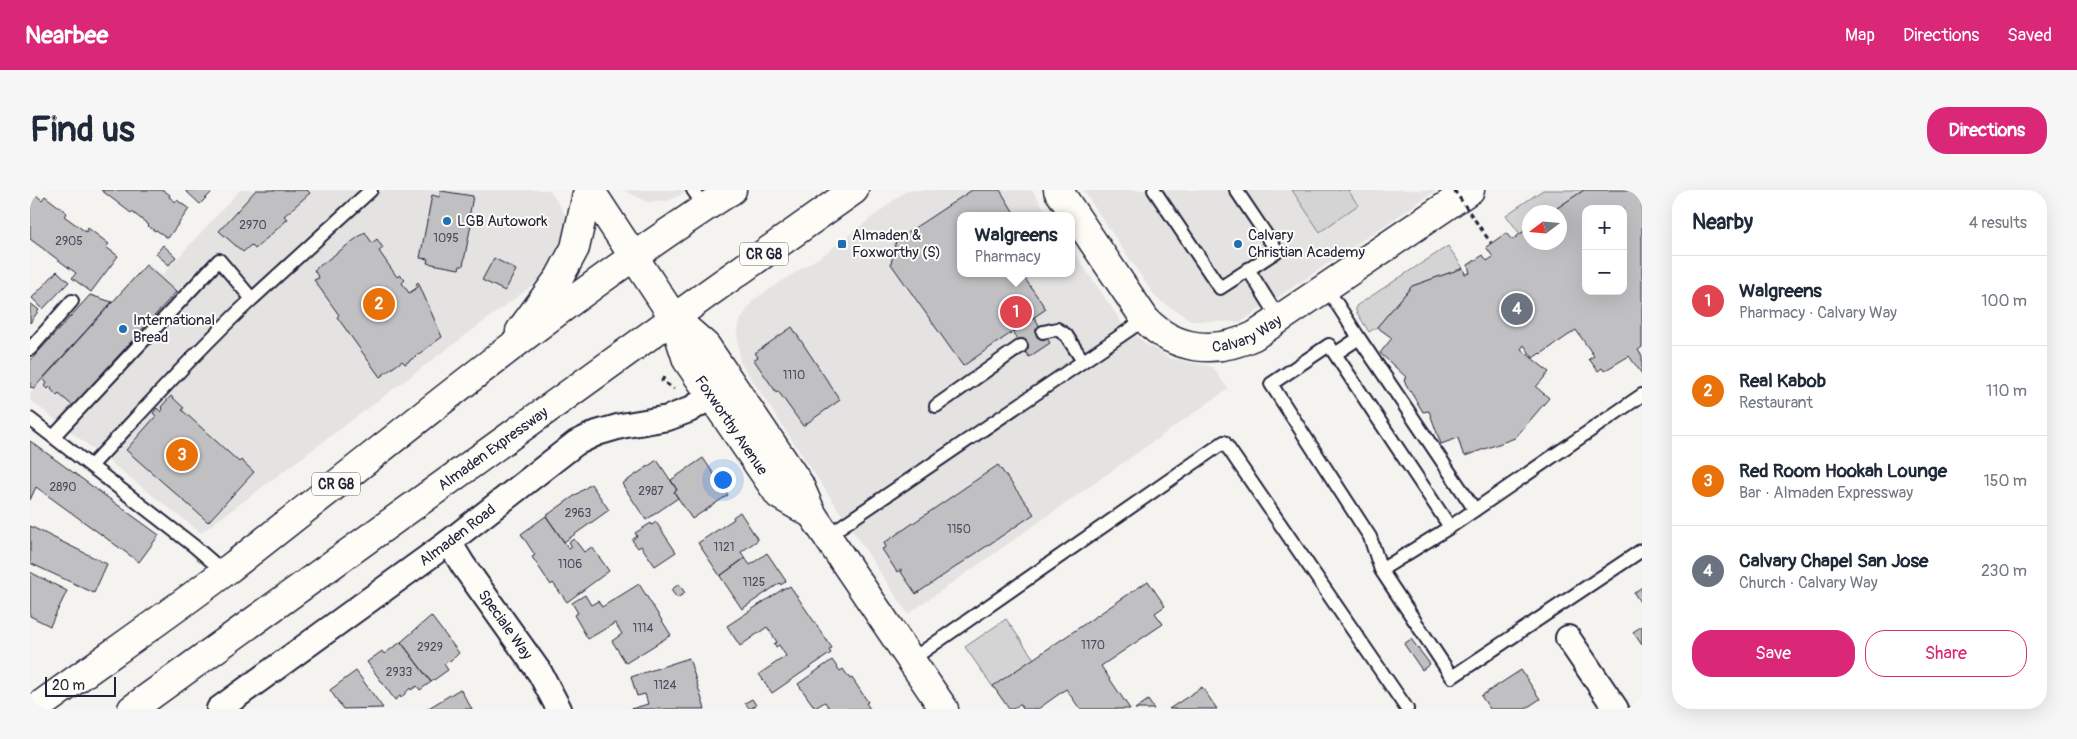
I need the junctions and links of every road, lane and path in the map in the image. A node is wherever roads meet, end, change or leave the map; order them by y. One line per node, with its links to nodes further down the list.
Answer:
1 (372, 190): 17 (lane)
2 (589, 190): 14 (main road, Foxworthy Avenue); 26 (main road)
3 (732, 190): 10 (main road, CR G8)
4 (854, 190): 19 (main road, Almaden Expressway / CR G8)
5 (1058, 190): 11 (main road, Calvary Way)
6 (1154, 190): 15 (lane)
7 (1236, 190): 15 (lane)
8 (1454, 190): 13 (path, bridge)
9 (1470, 190): 16 (main road, Calvary Way)
10 (699, 198): 14 (main road, CR G8)
11 (1073, 212)
12 (1075, 215): 20 (main road, Calvary Way)
13 (1491, 243)
14 (634, 256): 19 (main road, Foxworthy Avenue); 26 (main road, CR G8)
15 (1248, 269): 21 (lane)
16 (1326, 287): 21 (main road, Calvary Way); 23 (lane)
17 (252, 299): 35 (lane); 36 (lane)
18 (72, 301): 25 (lane)
19 (674, 318): 32 (main road, Foxworthy Avenue); 38 (main road, Foxworthy Avenue); 48 (main road, Almaden Expressway / CR G8)
20 (1145, 319): 21 (main road, Calvary Way); 28 (lane)
21 (1280, 320)
22 (1043, 332): 28 (lane)
23 (1360, 338): 27 (lane); 37 (lane)
24 (1022, 346): 33 (lane)
25 (30, 349)
26 (506, 351): 44 (main road, CR G8)
27 (1335, 354): 39 (lane); 43 (lane)
28 (1083, 361): 40 (lane)
29 (664, 377): 30 (path)
30 (677, 393)
31 (1642, 395): 37 (lane)
32 (712, 396): 38 (main road, Foxworthy Avenue); 41 (street, Almaden Road)
33 (936, 406)
34 (30, 419): 35 (lane)
35 (53, 437): 36 (lane)
36 (91, 466): 44 (lane)
37 (1475, 510): 39 (lane)
38 (812, 514): 40 (main road, Foxworthy Avenue)
39 (1450, 527): 43 (lane)
40 (827, 536): 46 (main road, Foxworthy Avenue)
41 (449, 542): 49 (street, Almaden Road); 50 (street, Speciale Way)
42 (1642, 550): 43 (lane)
43 (1381, 570)
44 (224, 572): 47 (main road, CR G8)
45 (1568, 638): 53 (street)
46 (911, 660): 51 (main road, Foxworthy Avenue); 52 (lane)
47 (35, 709)
48 (132, 709)
49 (219, 709)
50 (559, 709)
51 (944, 709)
52 (1407, 709)
53 (1616, 709)

